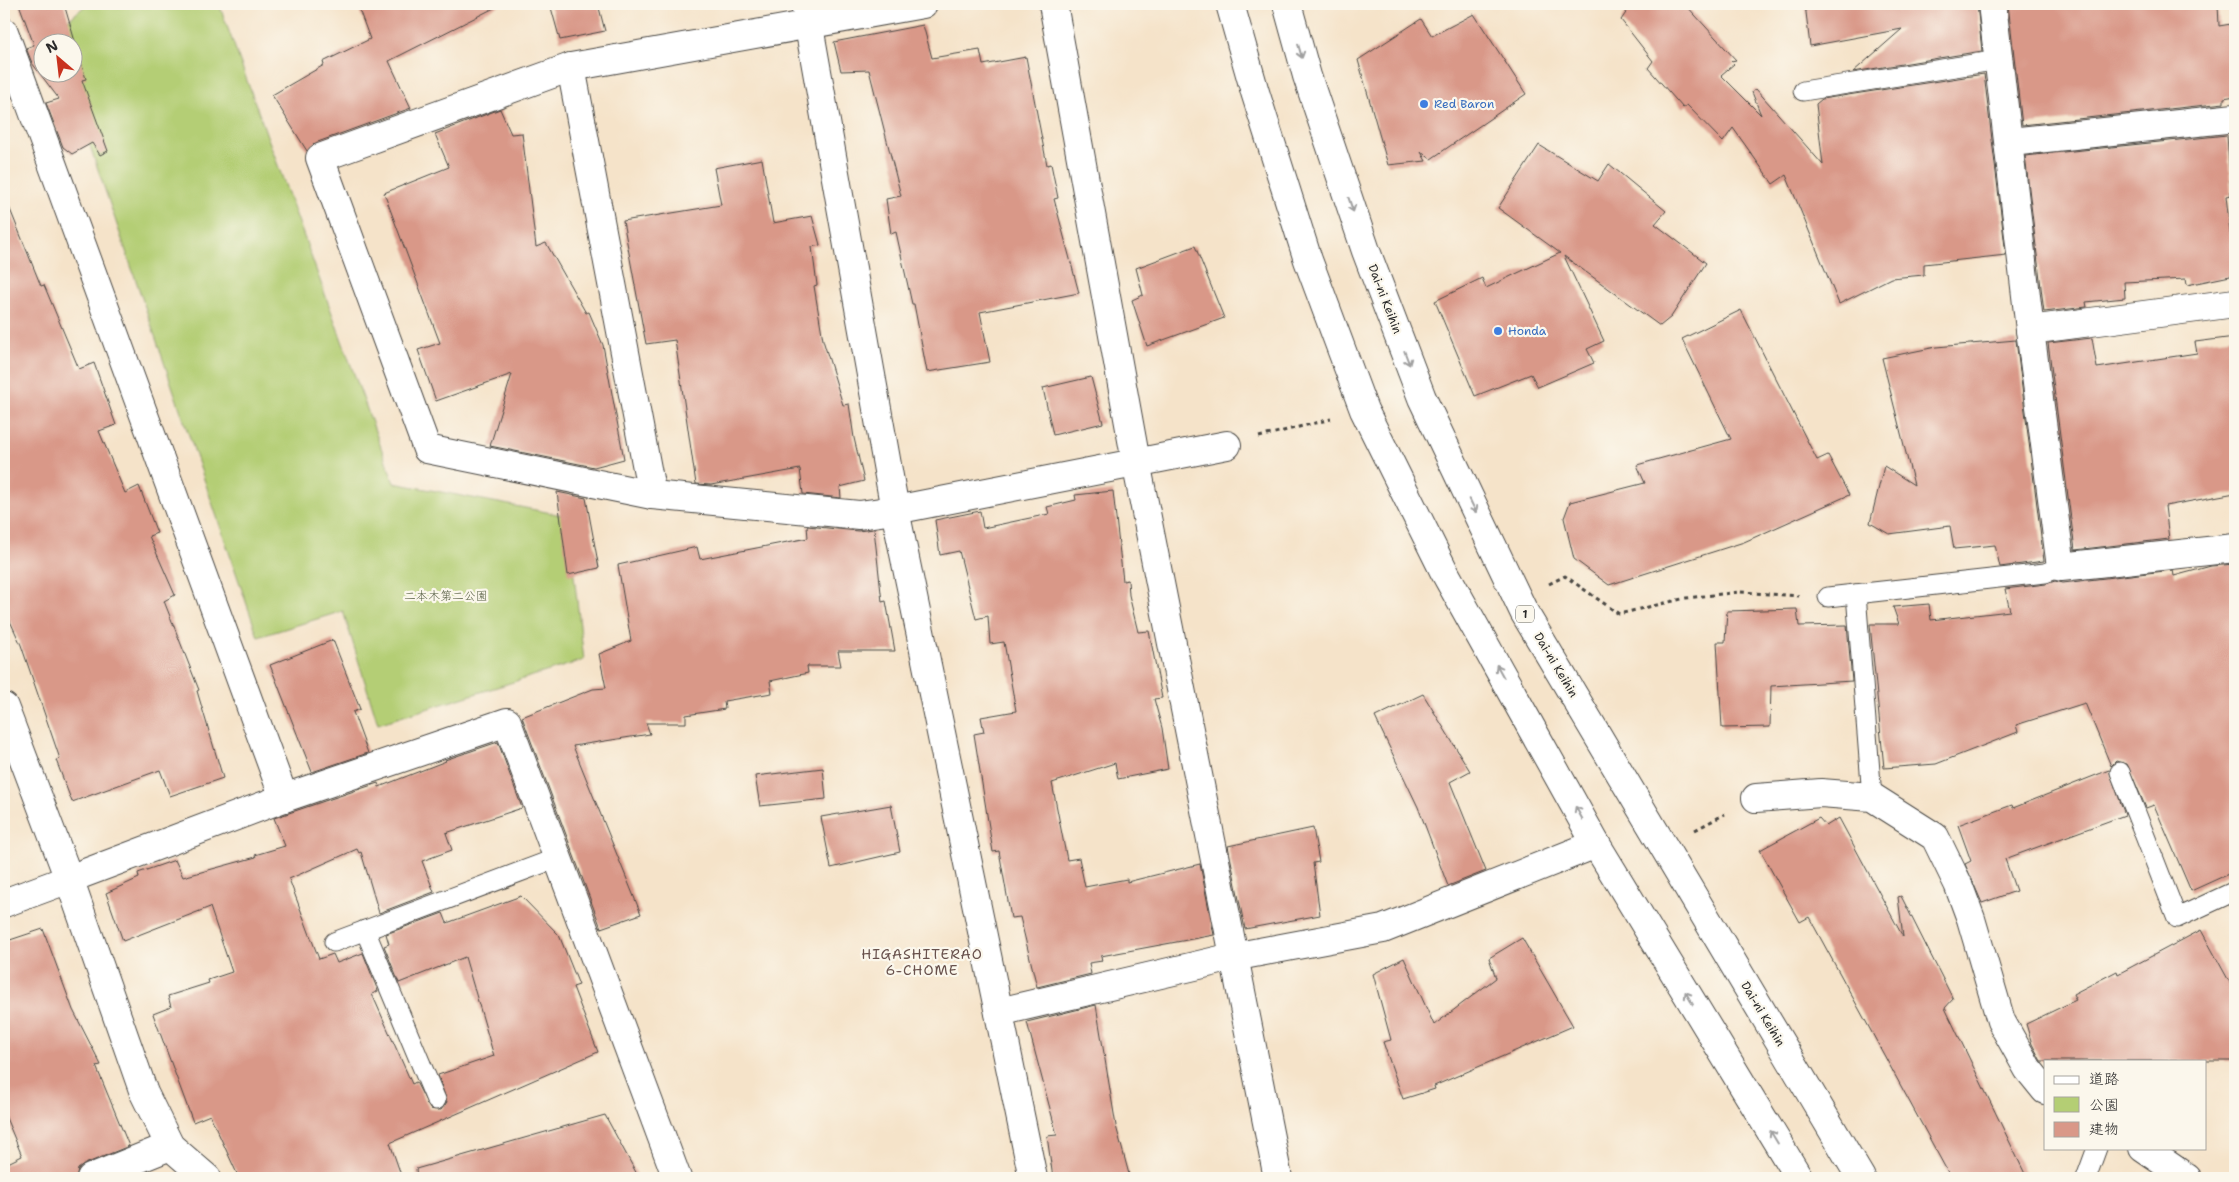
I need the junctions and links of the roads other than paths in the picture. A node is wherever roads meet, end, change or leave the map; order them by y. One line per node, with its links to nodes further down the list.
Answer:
1 (923, 4): 6 (main road)
2 (1052, 4): 16 (main road)
3 (1230, 4): 28 (main road, one-way to 3)
4 (1287, 4): 48 (main road, Dai-ni Keihin / 1, one-way to 48)
5 (1992, 4): 8 (main road)
6 (807, 14): 9 (main road); 18 (main road)
7 (4, 32): 26 (main road)
8 (1999, 60): 10 (lane); 12 (main road)
9 (571, 68): 17 (main road); 17 (main road)
10 (1803, 91)
11 (2235, 118): 12 (main road)
12 (2010, 142): 14 (main road)
13 (2235, 303): 14 (main road)
14 (2030, 330): 20 (main road)
15 (1227, 445): 16 (main road)
16 (1136, 462): 18 (main road); 35 (main road)
17 (652, 495): 18 (main road)
18 (895, 510): 36 (main road)
19 (2235, 548): 20 (main road)
20 (2061, 567): 21 (lane)
21 (1856, 594): 22 (lane); 25 (lane)
22 (1828, 597)
23 (4, 708): 30 (main road)
24 (2120, 772): 31 (lane)
25 (1872, 796): 27 (main road); 37 (main road)
26 (284, 798): 29 (main road); 30 (main road)
27 (1756, 798)
28 (1596, 844): 35 (main road); 47 (main road, one-way to 28)
29 (558, 858): 33 (lane); 44 (main road)
30 (69, 879): 32 (main road); 39 (main road)
31 (2235, 891)
32 (4, 903)
33 (365, 930): 34 (lane); 38 (lane)
34 (334, 942)
35 (1233, 957): 36 (main road); 46 (main road)
36 (999, 1012): 45 (main road)
37 (2044, 1089)
38 (436, 1100)
39 (170, 1146): 42 (main road); 43 (main road)
40 (2096, 1150): 49 (lane)
41 (2146, 1150): 50 (main road)
42 (91, 1178)
43 (207, 1178)
44 (677, 1178)
45 (1033, 1178)
46 (1278, 1178)
47 (1799, 1178)
48 (1860, 1178)
49 (2086, 1178)
50 (2187, 1178)

